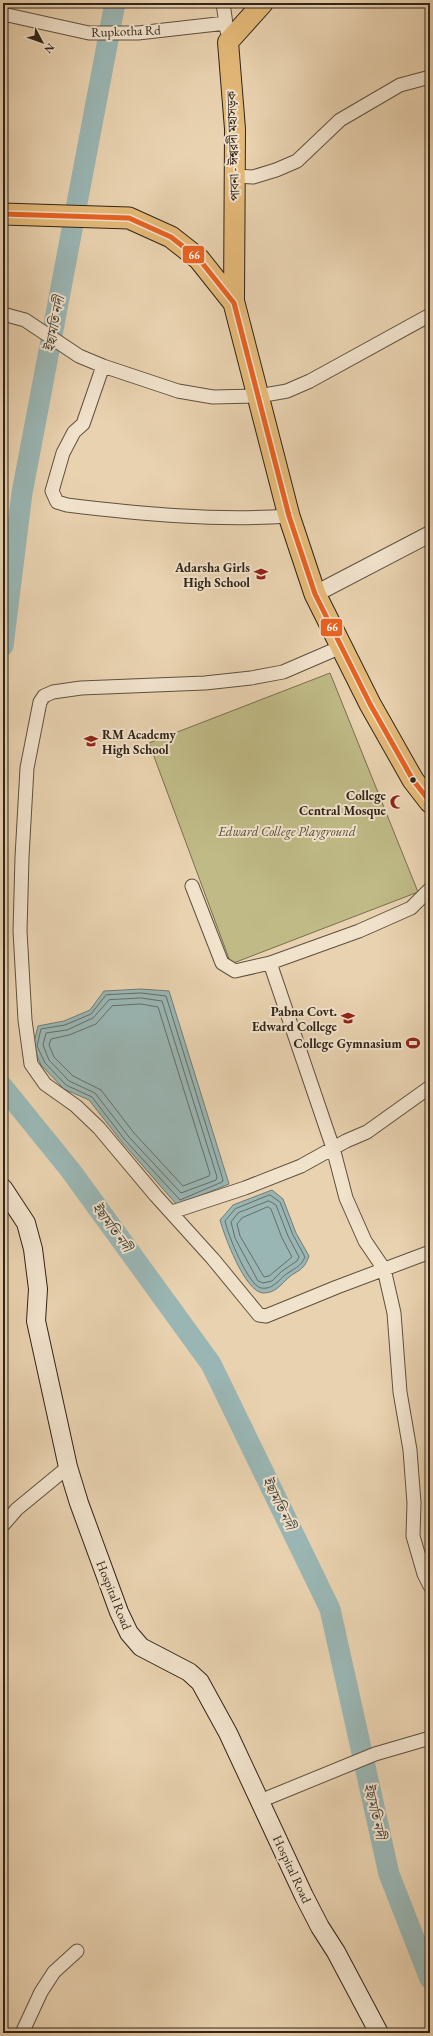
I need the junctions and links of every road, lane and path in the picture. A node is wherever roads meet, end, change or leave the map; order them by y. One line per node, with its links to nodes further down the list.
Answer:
1 (223, 3): 4 (street)
2 (263, 3): 4 (main road)
3 (3, 14): 4 (street, Rupkotha Rd)
4 (227, 32): 6 (main road, পাবনা - ঈশ্বরদী মহাসড়ক)
5 (430, 77): 6 (street)
6 (235, 176): 8 (main road, পাবনা - ঈশ্বরদী মহাসড়ক)
7 (3, 214): 8 (highway)
8 (234, 302): 12 (highway)
9 (3, 314): 11 (street)
10 (430, 314): 12 (street)
11 (103, 366): 12 (street); 13 (street)
12 (259, 396): 13 (highway)
13 (289, 516): 15 (highway)
14 (430, 534): 15 (street)
15 (315, 594): 16 (highway)
16 (341, 647): 17 (highway); 24 (street)
17 (430, 802)
18 (192, 886): 20 (street)
19 (430, 889): 20 (street)
20 (270, 963): 22 (street)
21 (430, 1087): 22 (street)
22 (334, 1148): 24 (street); 26 (street)
23 (3, 1188): 27 (main road, Hospital Road)
24 (172, 1212): 26 (street)
25 (430, 1252): 26 (street)
26 (384, 1269): 29 (street)
27 (68, 1468): 28 (street); 31 (main road, Hospital Road)
28 (3, 1525)
29 (430, 1586)
30 (430, 1738): 31 (street)
31 (260, 1801): 34 (main road, Hospital Road)
32 (77, 1951): 33 (street)
33 (22, 2033)
34 (379, 2033)

